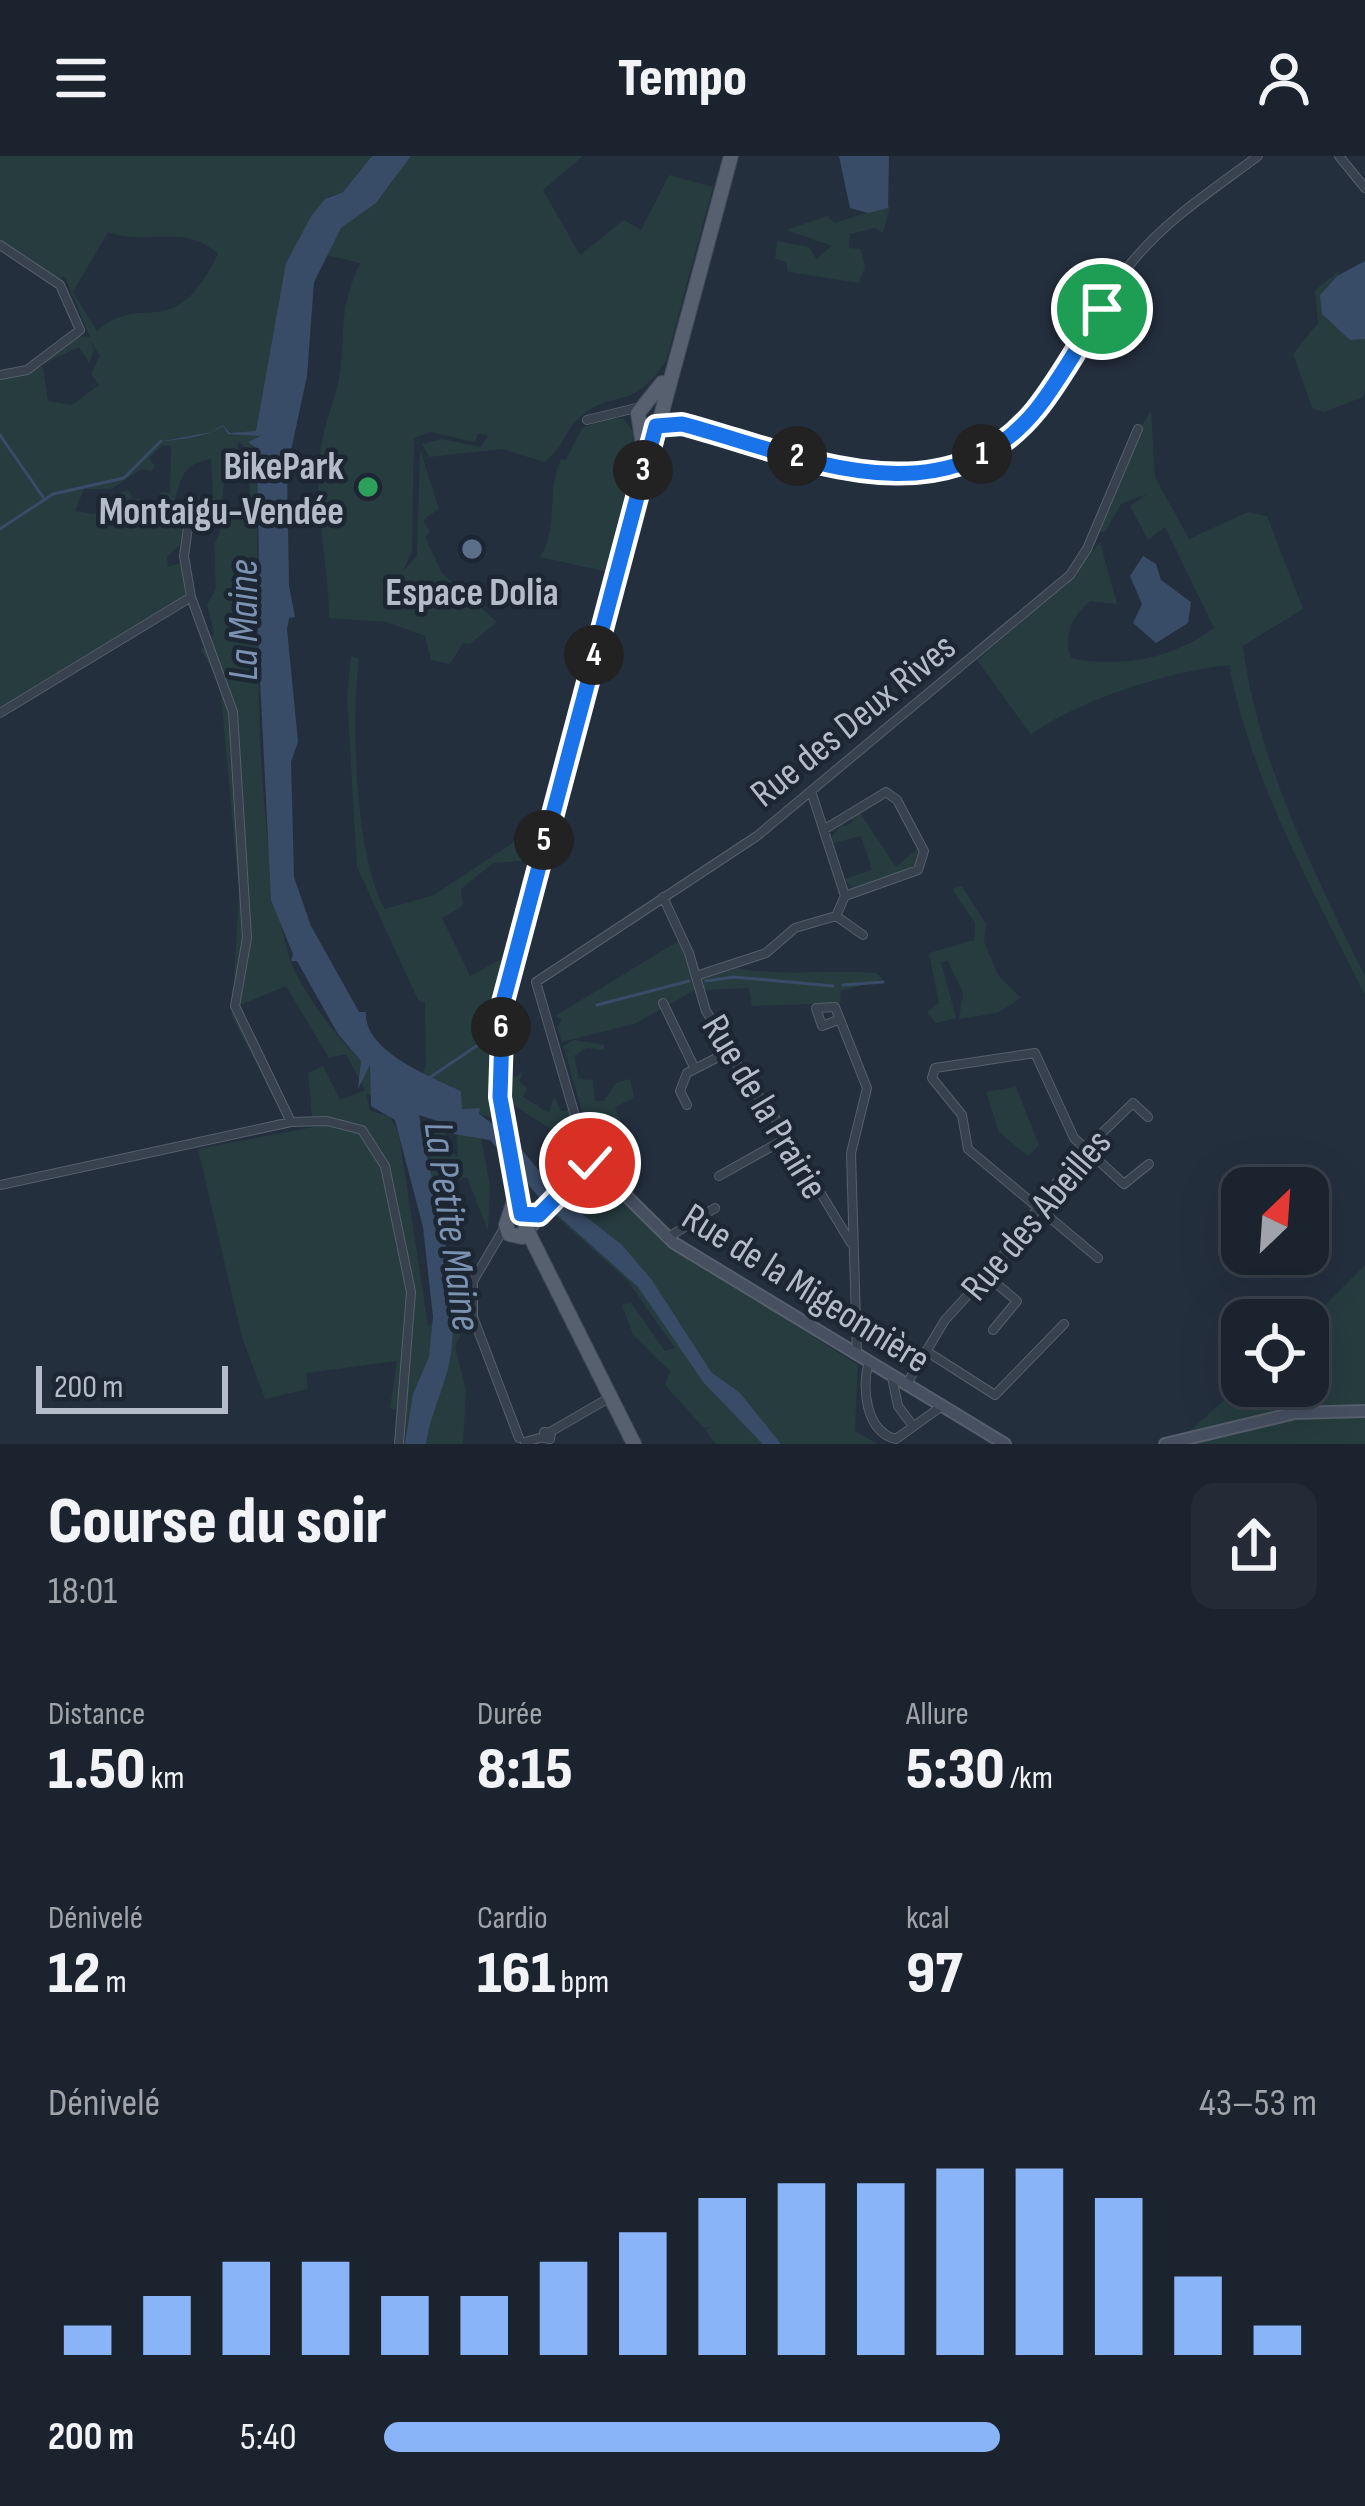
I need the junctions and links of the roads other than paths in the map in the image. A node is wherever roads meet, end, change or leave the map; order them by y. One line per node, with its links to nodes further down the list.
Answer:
1 (731, 156): 7 (main road)
2 (1258, 156): 7 (street)
3 (1339, 156): 4 (street)
4 (1365, 188)
5 (0, 245): 6 (street)
6 (0, 375)
7 (651, 416): 8 (street); 35 (main road)
8 (587, 419)
9 (1138, 429): 13 (street, Rue des Deux Rives)
10 (213, 504): 11 (street)
11 (190, 597): 12 (street); 26 (street)
12 (0, 713)
13 (811, 791): 14 (street); 16 (street, Rue des Deux Rives)
14 (825, 830): 15 (street); 15 (street)
15 (845, 896): 17 (street)
16 (663, 897): 19 (street, Rue de la Prairie); 30 (street, Rue des Deux Rives)
17 (836, 916): 18 (street); 19 (street)
18 (863, 935)
19 (696, 976): 22 (street, Rue de la Prairie)
20 (663, 1003): 23 (street)
21 (838, 1020): 37 (street)
22 (731, 1050): 23 (street); 27 (street, Rue de la Prairie)
23 (694, 1067): 24 (street)
24 (687, 1106)
25 (1148, 1117): 28 (street, Rue des Abeilles)
26 (290, 1122): 32 (street); 53 (street)
27 (785, 1139): 31 (street); 37 (street, Rue de la Prairie)
28 (1085, 1149): 29 (street); 34 (street, Rue des Abeilles); 34 (street)
29 (1149, 1164)
30 (590, 1167): 35 (street); 36 (street, Rue de la Migeonnière)
31 (718, 1177)
32 (0, 1185)
33 (715, 1208): 36 (street)
34 (1039, 1208): 38 (street); 39 (street, Rue des Abeilles)
35 (522, 1224): 47 (main road); 52 (street)
36 (667, 1238): 43 (street, Rue de la Migeonnière)
37 (852, 1244): 43 (street)
38 (1099, 1258)
39 (986, 1275): 41 (street); 42 (street, Rue des Abeilles)
40 (1064, 1324): 42 (street)
41 (993, 1330)
42 (926, 1352): 46 (street, Rue des Abeilles)
43 (856, 1355): 44 (street, Rue de la Migeonnière)
44 (869, 1362): 45 (street, Rue de la Migeonnière); 50 (street)
45 (892, 1377): 46 (street, Rue de la Migeonnière); 50 (street)
46 (906, 1385): 48 (street, Rue de la Migeonnière)
47 (609, 1398): 51 (street); 54 (main road)
48 (942, 1406): 50 (street); 55 (street, Rue de la Migeonnière)
49 (1365, 1411): 56 (street)
50 (913, 1426)
51 (550, 1438): 52 (street)
52 (521, 1442)
53 (399, 1444)
54 (634, 1444)
55 (1005, 1444)
56 (1165, 1444)

